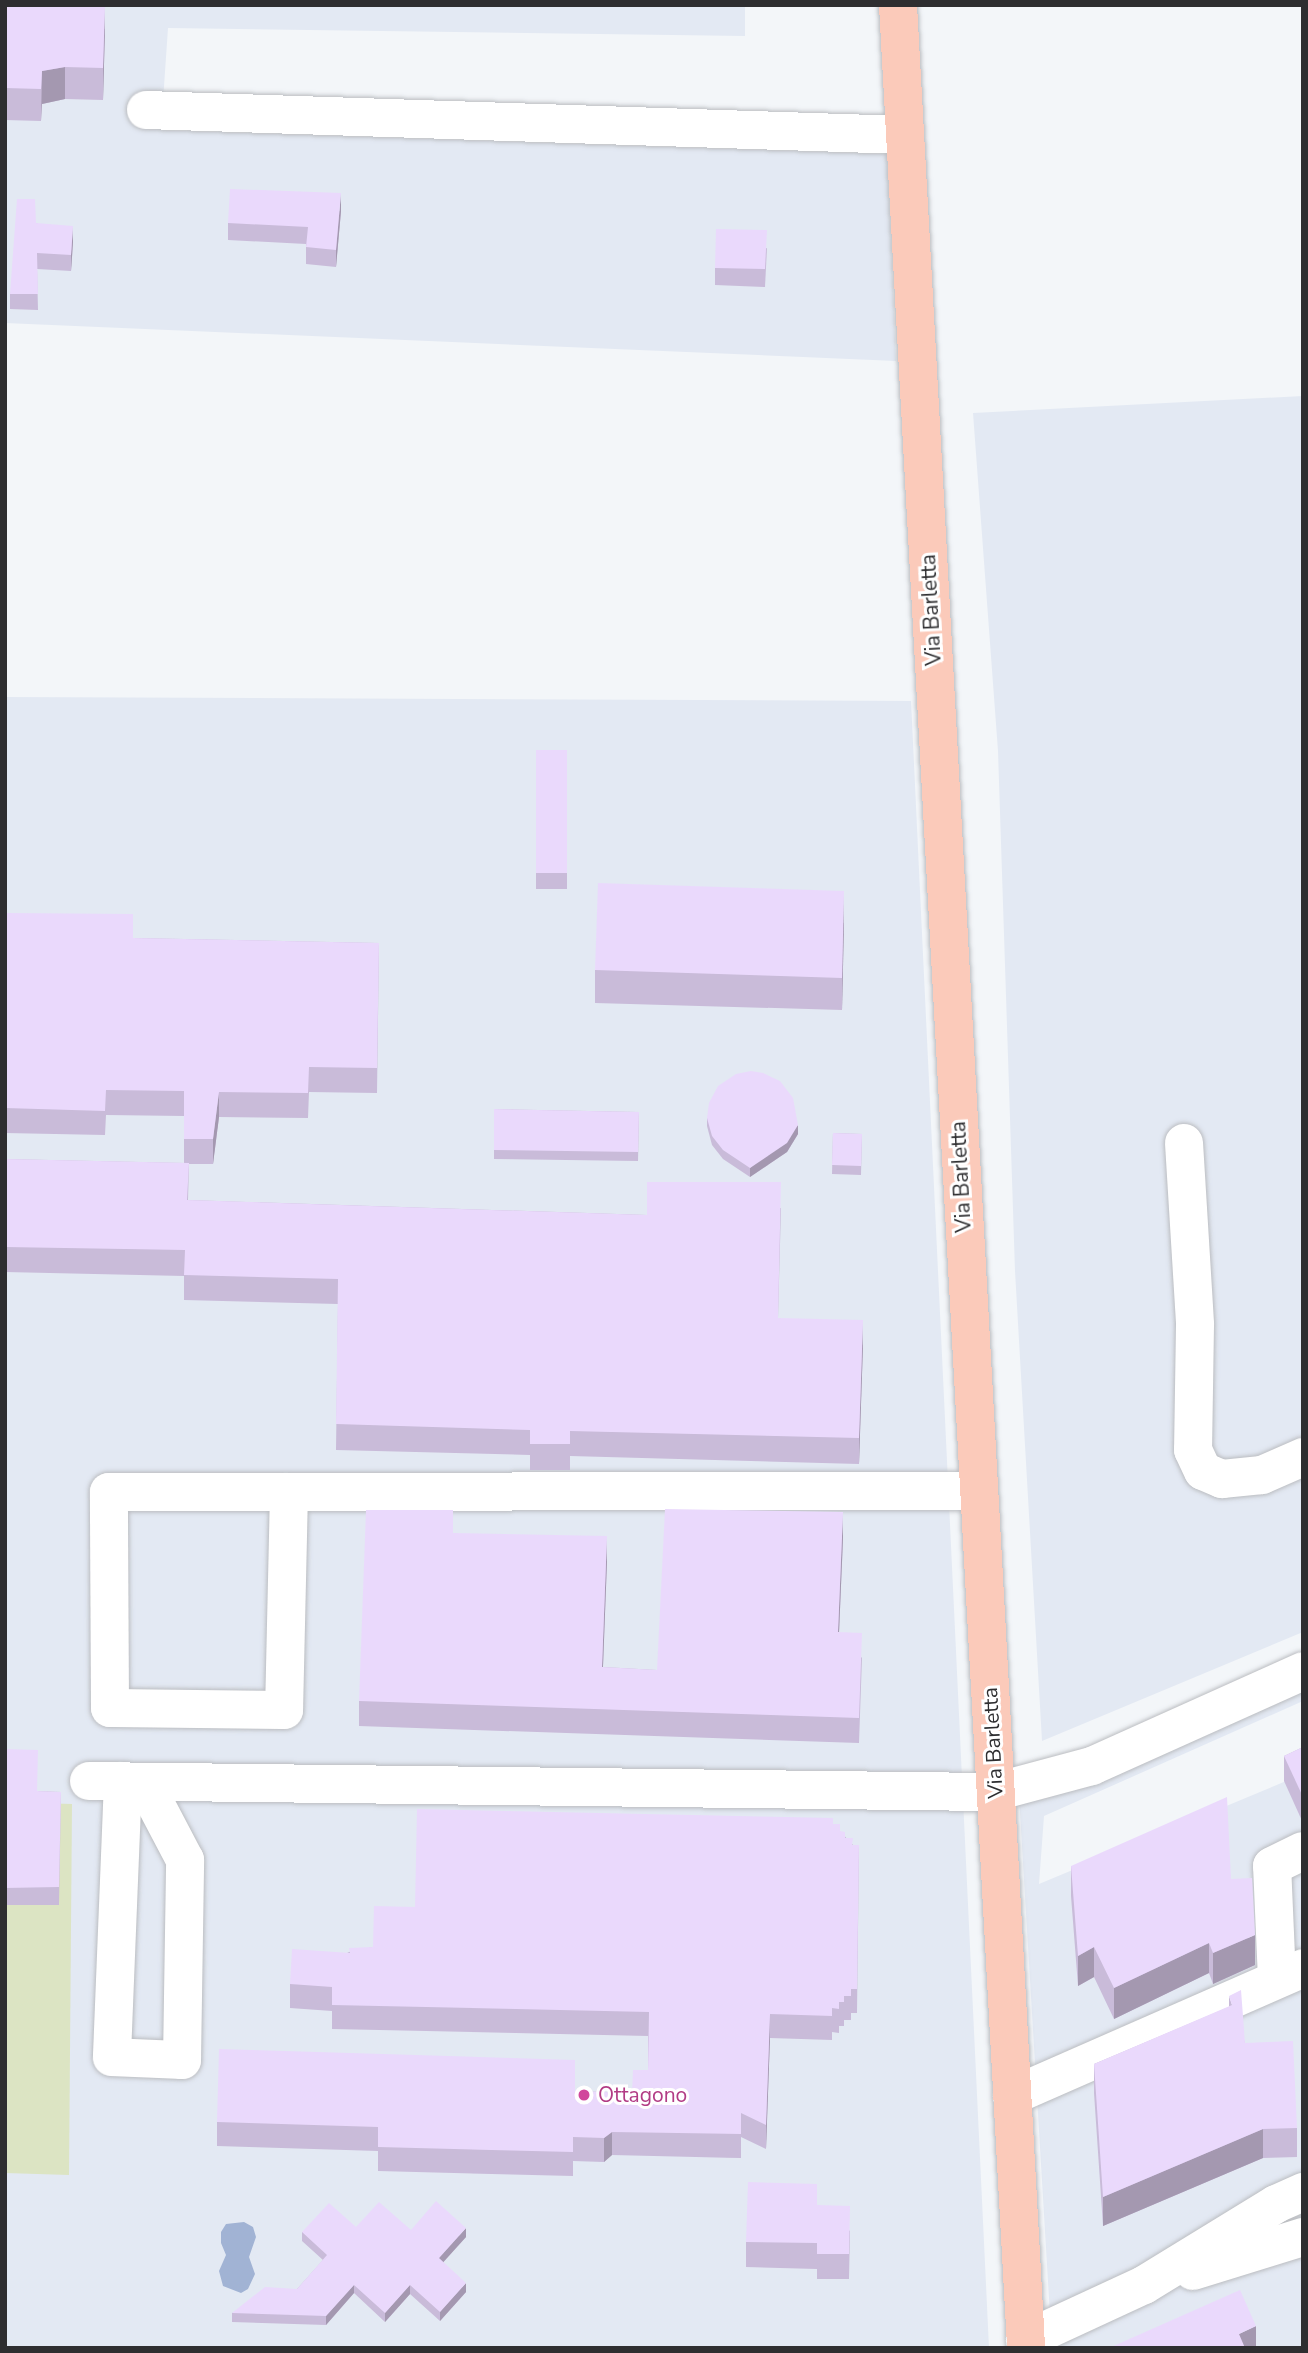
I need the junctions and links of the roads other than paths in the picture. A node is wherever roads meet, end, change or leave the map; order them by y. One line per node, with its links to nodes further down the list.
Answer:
1 (898, 5): 3 (main road, Via Barletta)
2 (146, 110): 3 (street)
3 (905, 135): 6 (main road, Via Barletta)
4 (1184, 1143): 5 (street)
5 (1303, 1457)
6 (979, 1491): 7 (street); 10 (main road, Via Barletta)
7 (289, 1493): 7 (street)
8 (1303, 1671): 10 (street)
9 (119, 1782): 9 (street); 10 (street)
10 (995, 1791): 13 (main road, Via Barletta)
11 (1303, 1851): 12 (street)
12 (1290, 1974): 13 (street)
13 (1012, 2096): 17 (main road, Via Barletta)
14 (1303, 2192): 16 (street)
15 (1303, 2237): 16 (street)
16 (1144, 2285): 17 (street)
17 (1025, 2344)

